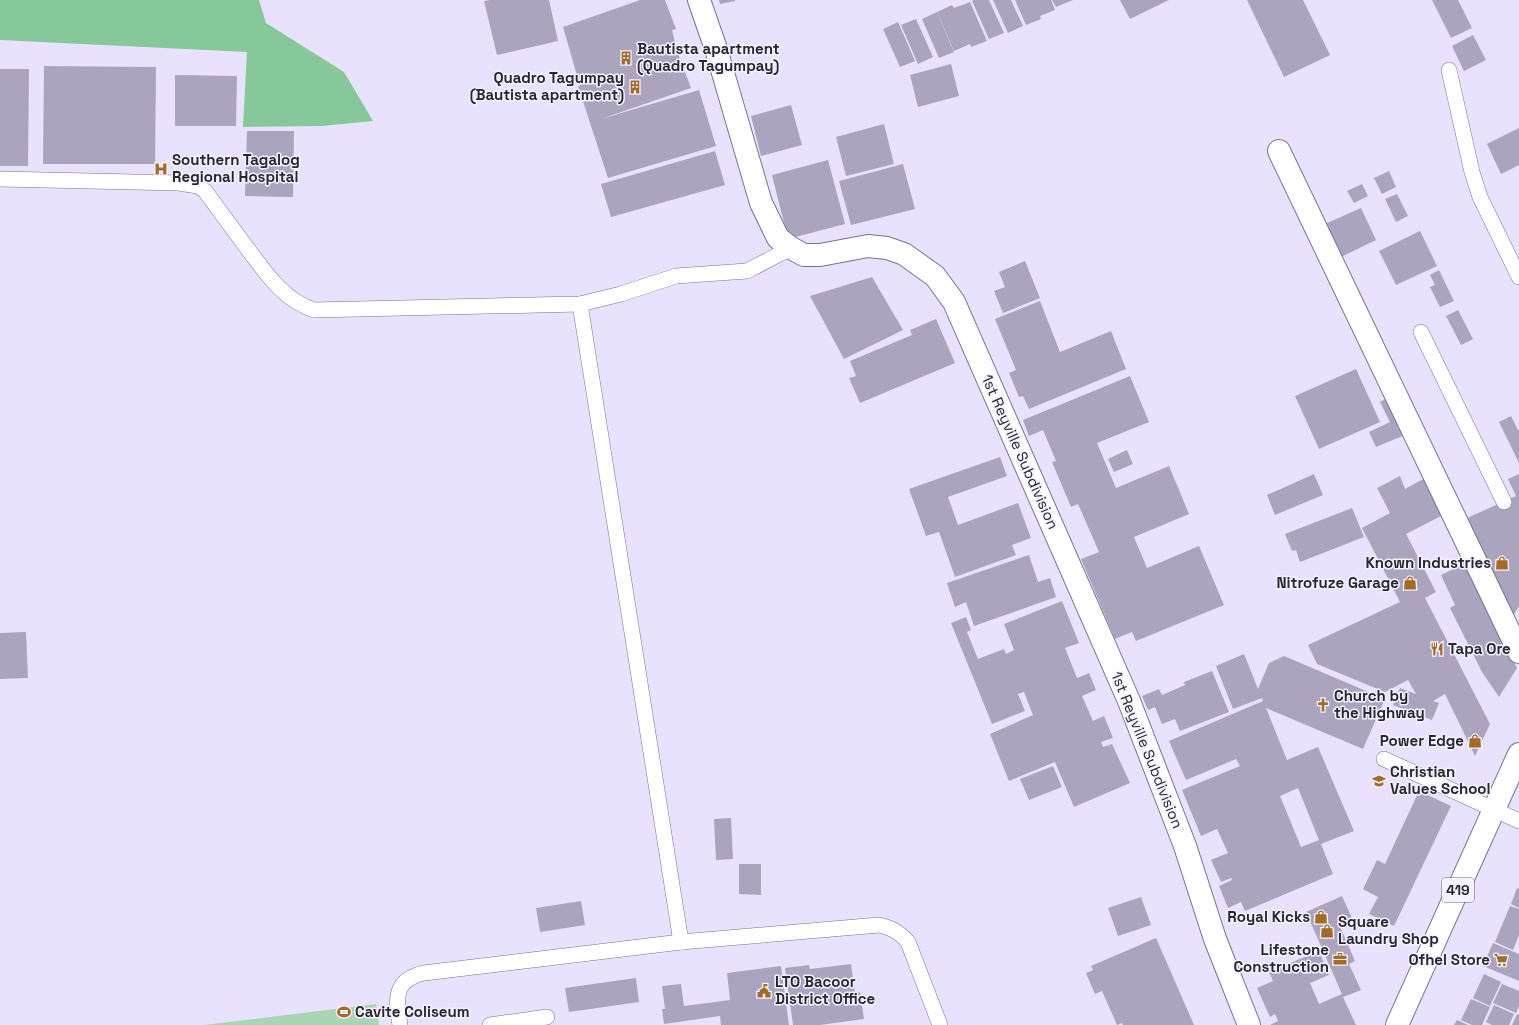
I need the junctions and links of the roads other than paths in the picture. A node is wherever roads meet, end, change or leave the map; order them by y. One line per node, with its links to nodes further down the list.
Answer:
1 (699, 0): 5 (main road, 1st Reyville Subdivision)
2 (1449, 70): 6 (lane)
3 (1279, 151): 10 (main road)
4 (0, 179): 7 (lane)
5 (791, 248): 7 (lane); 20 (main road, 1st Reyville Subdivision)
6 (1519, 277)
7 (580, 304): 15 (lane)
8 (1421, 332): 9 (lane)
9 (1504, 502)
10 (1519, 652)
11 (1519, 754): 13 (main road, 419)
12 (1384, 759): 13 (lane)
13 (1495, 810): 14 (lane); 21 (main road, 419)
14 (1519, 821)
15 (681, 942): 17 (lane); 19 (lane)
16 (547, 1017): 18 (lane)
17 (400, 1025)
18 (490, 1025)
19 (940, 1025)
20 (1249, 1025)
21 (1396, 1025)

